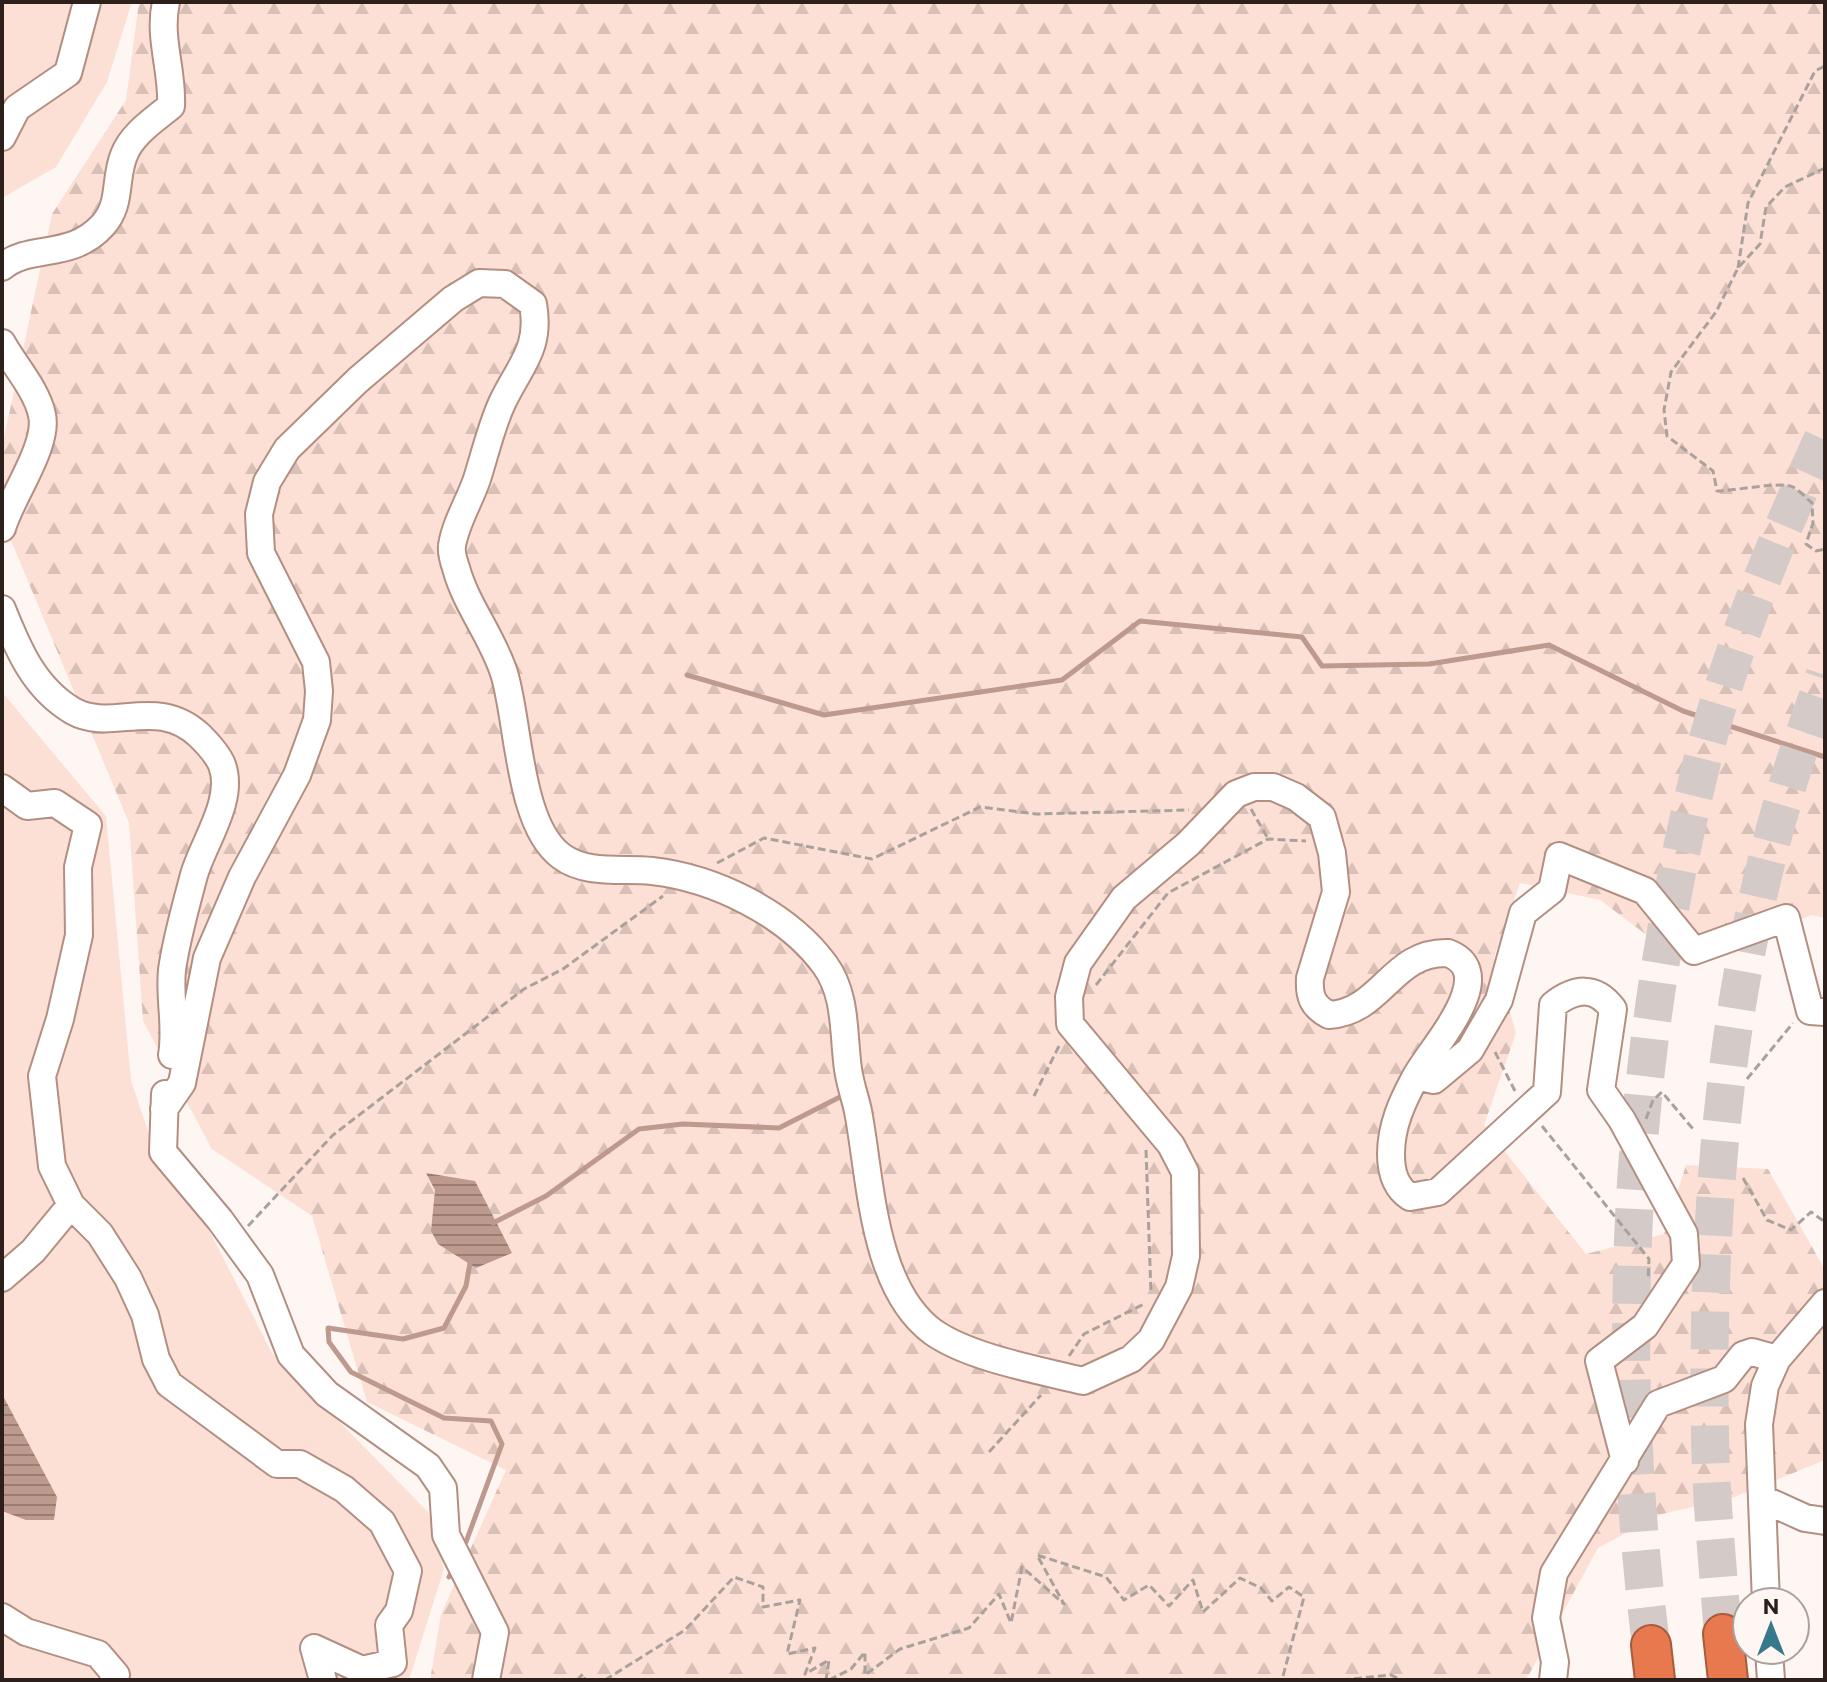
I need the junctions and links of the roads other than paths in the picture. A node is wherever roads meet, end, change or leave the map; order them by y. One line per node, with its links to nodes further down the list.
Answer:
1 (87, 2): 3 (street)
2 (166, 2): 4 (street)
3 (2, 137)
4 (2, 267)
5 (2, 343): 6 (street)
6 (2, 528)
7 (2, 609): 11 (street)
8 (2, 788): 12 (street)
9 (1817, 1008): 10 (street)
10 (1416, 1076): 11 (street); 16 (street)
11 (164, 1109): 24 (street)
12 (71, 1205): 13 (street); 23 (street)
13 (2, 1278)
14 (1825, 1303): 15 (street)
15 (1777, 1359): 16 (street); 17 (street)
16 (1625, 1461): 25 (street)
17 (1763, 1499): 18 (street); 19 (street)
18 (1825, 1521)
19 (1765, 1586)
20 (2, 1617): 22 (street)
21 (1723, 1634): 26 (highway)
22 (120, 1678)
23 (323, 1680)
24 (486, 1680)
25 (1553, 1680)
26 (1728, 1680)

